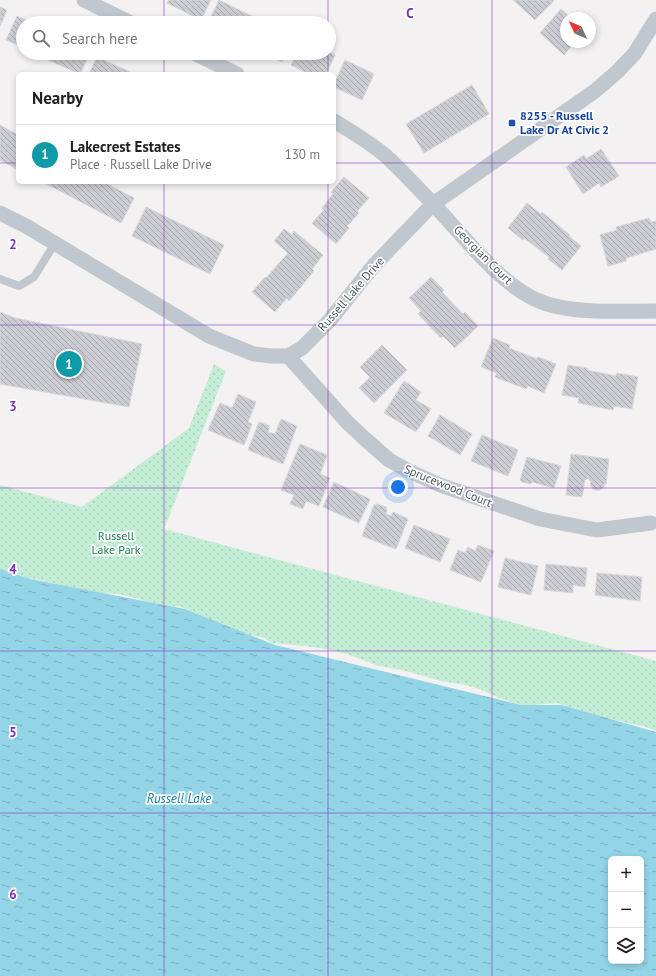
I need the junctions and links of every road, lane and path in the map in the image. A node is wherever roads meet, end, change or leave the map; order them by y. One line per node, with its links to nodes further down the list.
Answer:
1 (84, 0): 2 (street)
2 (117, 16)
3 (656, 19): 7 (street, Russell Lake Drive)
4 (208, 60): 5 (street)
5 (233, 72)
6 (336, 122): 7 (street, Georgian Court)
7 (433, 204): 11 (street, Georgian Court); 12 (street, Russell Lake Drive)
8 (0, 213): 9 (street)
9 (54, 243): 10 (lane); 12 (street)
10 (0, 279)
11 (656, 311)
12 (288, 356): 13 (street, Sprucewood Court)
13 (651, 523)

